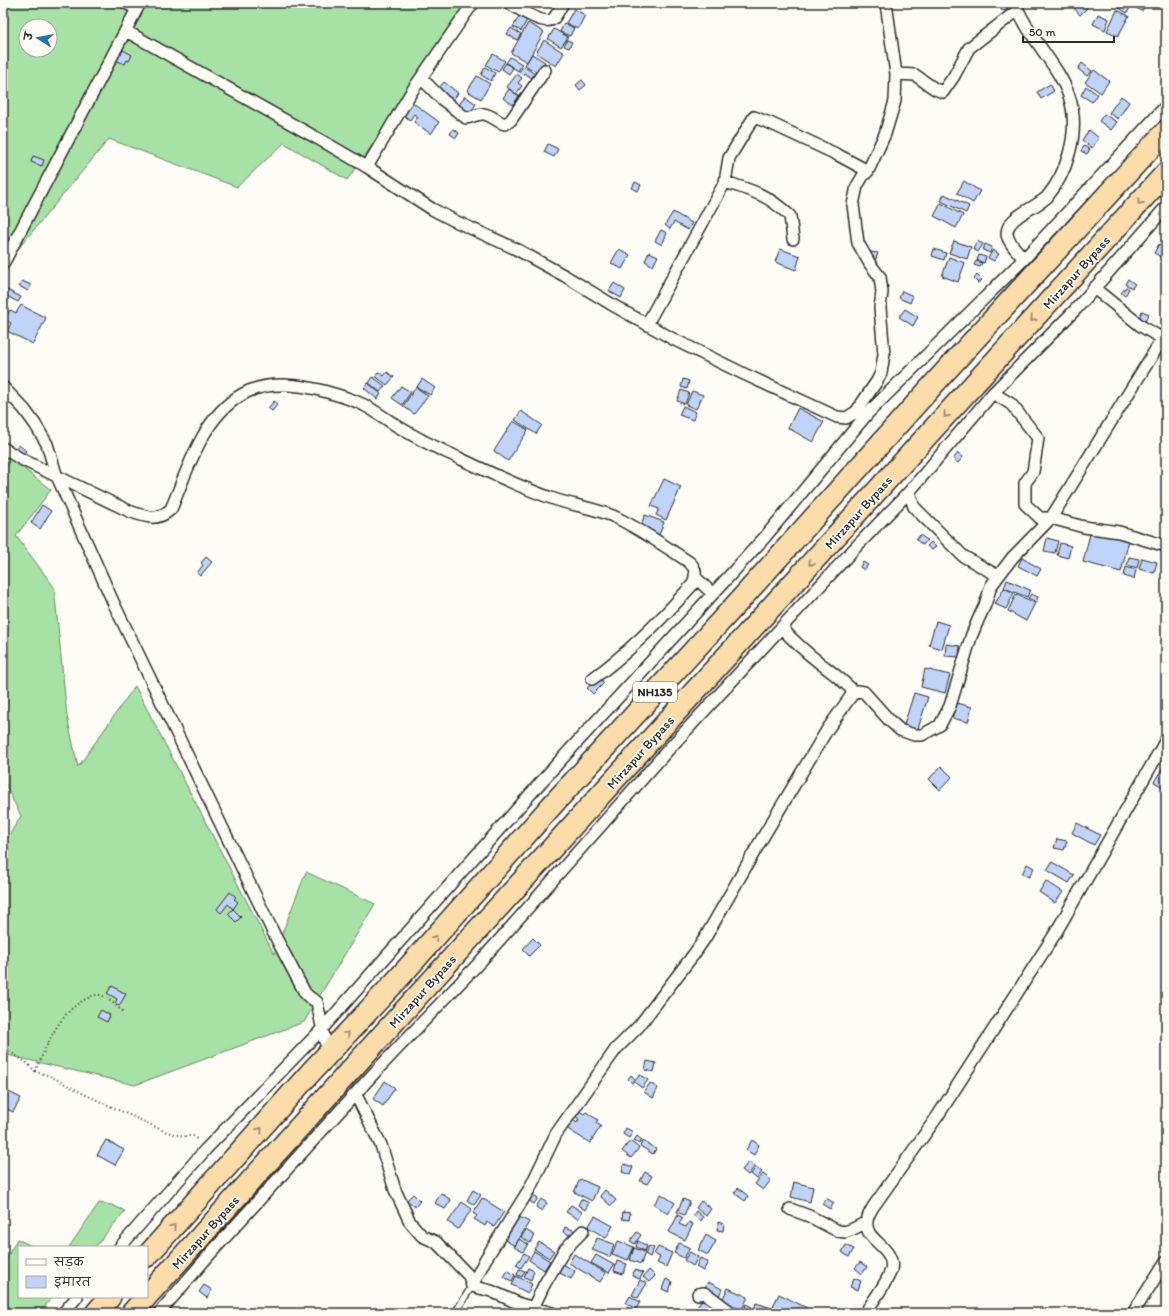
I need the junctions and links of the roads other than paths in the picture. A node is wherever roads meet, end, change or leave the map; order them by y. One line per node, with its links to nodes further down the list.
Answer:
1 (126, 3): 6 (street)
2 (473, 3): 11 (street)
3 (509, 3): 4 (street)
4 (563, 3)
5 (886, 3): 10 (street)
6 (139, 6): 8 (street)
7 (1017, 6): 10 (street); 20 (street)
8 (126, 31): 14 (street); 21 (street)
9 (545, 70): 11 (street)
10 (896, 74): 15 (street)
11 (421, 78): 14 (street)
12 (1166, 106): 20 (street)
13 (1166, 131): 46 (highway, NH135, one-way to 13)
14 (367, 167): 23 (street)
15 (868, 171): 17 (street); 23 (street)
16 (1166, 173): 50 (highway, Mirzapur Bypass / NH135, one-way to 50)
17 (725, 182): 19 (street); 23 (street)
18 (1166, 207): 22 (street)
19 (794, 239)
20 (1024, 259): 34 (street)
21 (3, 264)
22 (1094, 288): 24 (street); 26 (street)
23 (647, 324)
24 (1164, 336): 30 (street)
25 (3, 387): 28 (street)
26 (993, 393): 29 (street); 30 (street)
27 (3, 448): 28 (street)
28 (56, 474): 33 (street); 39 (street)
29 (909, 492): 32 (street); 35 (street)
30 (1051, 518): 31 (street); 32 (street)
31 (1166, 546)
32 (998, 576): 37 (street)
33 (695, 577): 34 (street); 36 (street)
34 (713, 594): 39 (street)
35 (782, 628): 37 (street); 58 (street)
36 (592, 679)
37 (854, 692): 48 (street)
38 (1166, 740): 43 (street)
39 (322, 1029): 40 (street); 45 (street)
40 (324, 1042)
41 (357, 1097): 48 (street)
42 (790, 1209): 43 (street)
43 (867, 1222): 62 (street)
44 (583, 1231): 54 (street)
45 (121, 1246)
46 (148, 1255)
47 (1166, 1261): 63 (street)
48 (472, 1286): 54 (street); 59 (lane)
49 (698, 1294): 61 (street)
50 (148, 1296)
51 (76, 1298): 55 (street)
52 (109, 1298): 56 (highway)
53 (146, 1298): 57 (highway, Mirzapur Bypass / NH135)
54 (533, 1308): 60 (street)
55 (63, 1313)
56 (96, 1313)
57 (132, 1313)
58 (159, 1313)
59 (455, 1313)
60 (552, 1313)
61 (733, 1313)
62 (865, 1313)
63 (1134, 1313)

